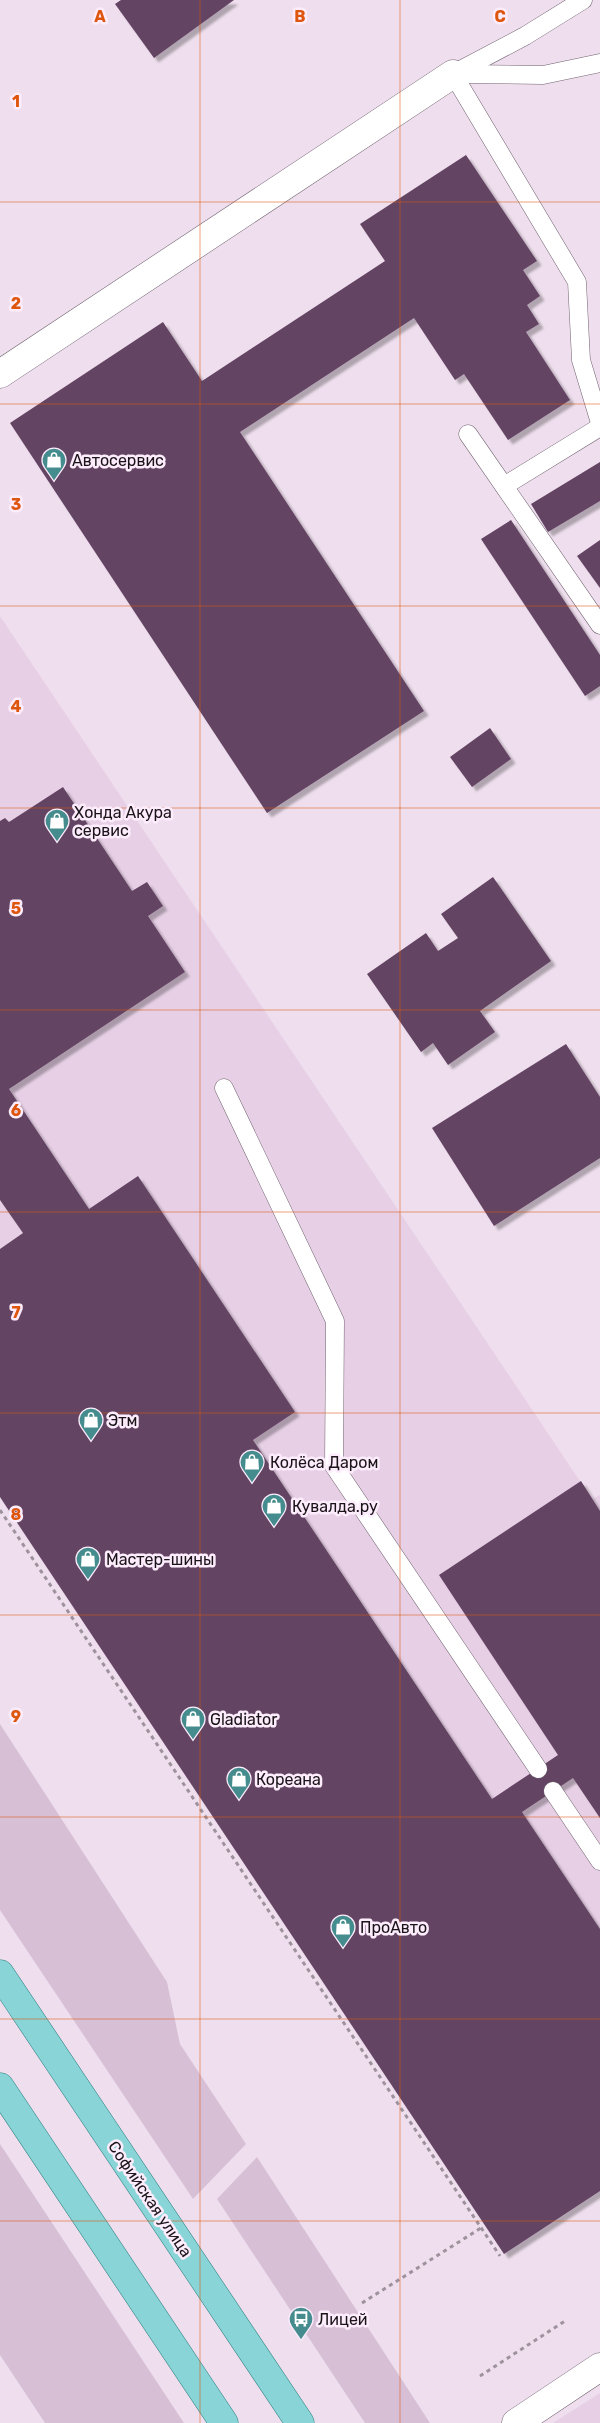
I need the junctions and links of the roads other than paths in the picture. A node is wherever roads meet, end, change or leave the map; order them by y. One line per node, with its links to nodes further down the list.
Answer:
1 (583, 0): 3 (lane)
2 (600, 63): 3 (lane)
3 (454, 74): 4 (street); 5 (lane)
4 (0, 374)
5 (600, 423)
6 (600, 427): 8 (lane)
7 (468, 434): 8 (lane)
8 (504, 486): 9 (lane)
9 (600, 625)
10 (224, 1088): 11 (lane)
11 (538, 1769)
12 (553, 1791): 13 (lane)
13 (600, 1861)
14 (0, 1974): 18 (main road, Софийская улица)
15 (0, 2087): 17 (main road)
16 (600, 2367): 19 (street)
17 (224, 2423)
18 (300, 2423)
19 (516, 2423)

